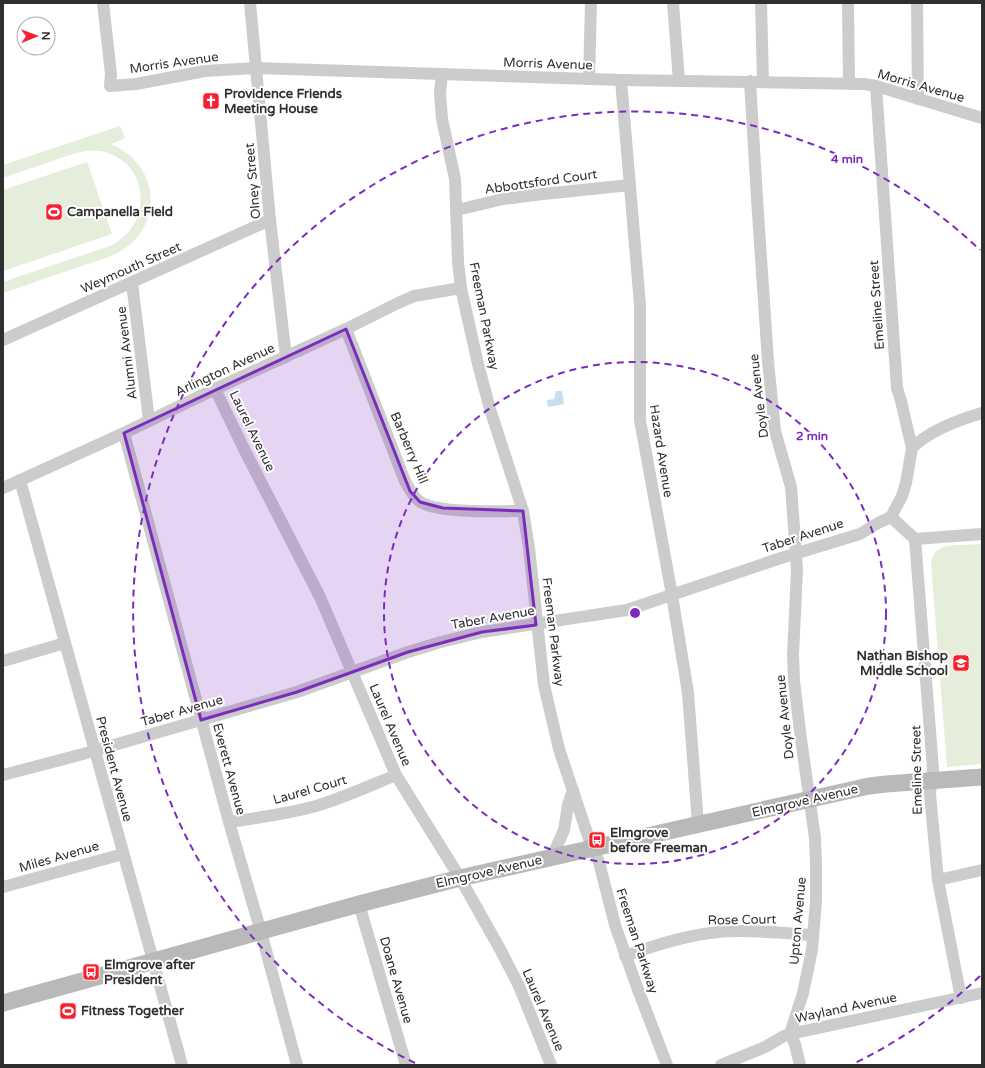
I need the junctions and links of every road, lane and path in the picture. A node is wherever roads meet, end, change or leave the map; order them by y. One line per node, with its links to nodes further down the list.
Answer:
1 (103, 3): 8 (street, Morris Avenue)
2 (250, 3): 8 (street, Olney Street)
3 (591, 3): 10 (street)
4 (673, 3): 12 (street)
5 (761, 3): 14 (street)
6 (848, 3): 15 (street)
7 (916, 3): 17 (street)
8 (256, 68): 9 (street, Morris Avenue); 21 (street, Olney Street)
9 (442, 74): 10 (street, Morris Avenue); 20 (street, Freeman Parkway)
10 (589, 79): 11 (street, Morris Avenue)
11 (621, 80): 12 (street, Morris Avenue); 19 (street, Hazard Avenue)
12 (679, 81): 13 (street, Morris Avenue)
13 (750, 82): 14 (street, Morris Avenue); 38 (street, Doyle Avenue)
14 (763, 82): 15 (street, Morris Avenue)
15 (848, 84): 16 (street, Morris Avenue)
16 (876, 86): 17 (street, Morris Avenue); 31 (street, Emeline Street)
17 (918, 99): 18 (street, Morris Avenue)
18 (982, 118)
19 (630, 185): 20 (street, Abbottsford Court); 39 (street, Hazard Avenue)
20 (457, 210): 23 (street, Freeman Parkway)
21 (270, 220): 22 (street, Weymouth Street); 26 (street, Olney Street)
22 (132, 283): 25 (street, Weymouth Street); 29 (street, Alumni Avenue)
23 (462, 288): 24 (street, Arlington Avenue); 34 (street, Freeman Parkway)
24 (346, 329): 26 (street, Arlington Avenue); 34 (street, Barberry Hill)
25 (3, 340)
26 (286, 357): 27 (street, Arlington Avenue)
27 (215, 389): 29 (street, Arlington Avenue); 43 (street, Laurel Avenue)
28 (982, 413): 31 (street)
29 (150, 420): 30 (street, Arlington Avenue)
30 (124, 432): 32 (street, Arlington Avenue); 44 (street, Everett Avenue)
31 (912, 448): 35 (street, Emeline Street)
32 (20, 480): 33 (street, Arlington Avenue); 41 (street, President Avenue)
33 (3, 488)
34 (523, 511): 40 (street, Freeman Parkway)
35 (891, 517): 37 (street); 38 (street, Taber Avenue)
36 (982, 534): 37 (street)
37 (916, 539): 49 (street, Emeline Street)
38 (796, 554): 39 (street, Taber Avenue); 51 (street, Doyle Avenue)
39 (672, 595): 40 (street, Taber Avenue); 53 (street, Hazard Avenue)
40 (536, 624): 43 (street, Taber Avenue); 50 (street, Freeman Parkway)
41 (65, 643): 42 (street); 45 (street, President Avenue)
42 (3, 661)
43 (353, 672): 44 (street, Taber Avenue); 47 (street, Laurel Avenue)
44 (201, 720): 45 (street, Taber Avenue); 52 (street, Everett Avenue)
45 (95, 750): 46 (street, Taber Avenue); 55 (street, President Avenue)
46 (3, 775)
47 (396, 775): 52 (street, Laurel Court); 58 (street, Laurel Avenue)
48 (982, 777): 49 (street, Elmgrove Avenue)
49 (932, 781): 51 (street, Elmgrove Avenue); 59 (street, Emeline Street)
50 (574, 790): 54 (street, Freeman Parkway); 56 (street)
51 (810, 800): 53 (street, Elmgrove Avenue); 63 (street, Upton Avenue)
52 (229, 822): 62 (street, Everett Avenue)
53 (698, 824): 54 (street, Elmgrove Avenue)
54 (593, 848): 56 (street, Elmgrove Avenue); 64 (street, Freeman Parkway)
55 (123, 854): 60 (street, Miles Avenue); 65 (street, President Avenue)
56 (552, 858): 58 (street, Elmgrove Avenue)
57 (982, 870): 59 (street)
58 (460, 878): 61 (street, Elmgrove Avenue); 73 (street, Laurel Avenue)
59 (938, 880): 67 (street, Emeline Street)
60 (3, 887)
61 (359, 904): 62 (street, Elmgrove Avenue); 72 (street, Doane Avenue)
62 (261, 932): 65 (street, Elmgrove Avenue); 71 (street, Everett Avenue)
63 (813, 935): 64 (street, Rose Court); 69 (street, Upton Avenue)
64 (625, 956): 74 (street, Freeman Parkway)
65 (153, 961): 68 (street, Elmgrove Avenue); 70 (street, President Avenue)
66 (982, 993): 67 (street, Wayland Avenue)
67 (961, 998): 69 (street, Wayland Avenue)
68 (3, 1003)
69 (790, 1034): 75 (street, Wayland Avenue); 76 (street)
70 (177, 1064)
71 (297, 1065)
72 (406, 1065)
73 (551, 1065)
74 (667, 1065)
75 (720, 1065)
76 (800, 1065)

